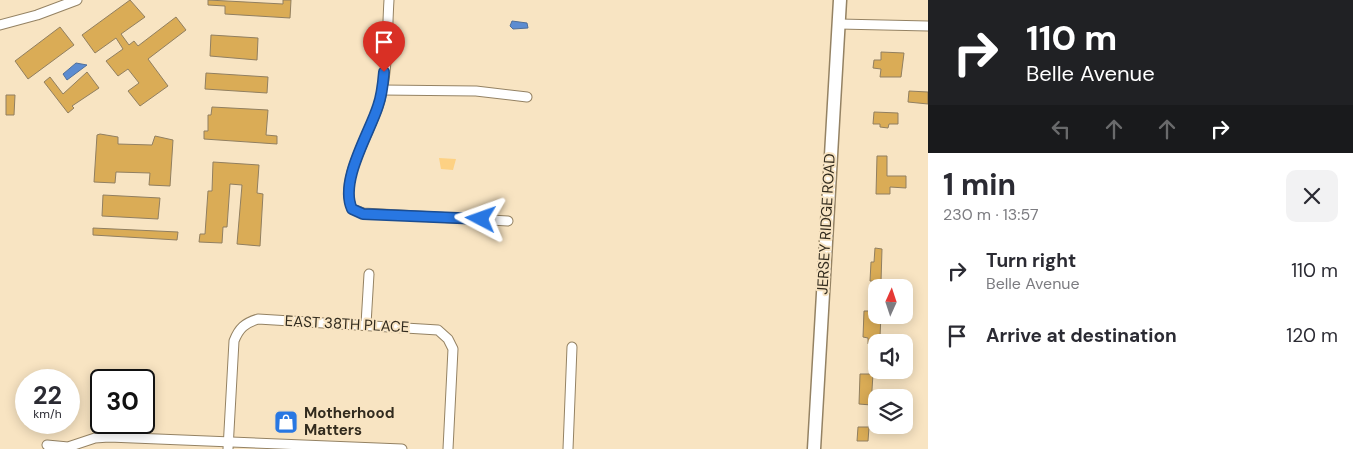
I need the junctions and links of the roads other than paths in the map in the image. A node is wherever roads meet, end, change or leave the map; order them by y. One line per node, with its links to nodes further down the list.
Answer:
1 (77, 0): 5 (street)
2 (389, 0): 7 (street)
3 (840, 0): 4 (main road, JERSEY RIDGE ROAD)
4 (839, 24): 6 (street); 18 (main road, JERSEY RIDGE ROAD)
5 (0, 25)
6 (928, 26)
7 (382, 90): 8 (street); 9 (street)
8 (527, 97)
9 (508, 221)
10 (369, 274): 11 (street)
11 (366, 324): 14 (street, EAST 38TH PLACE); 16 (street, EAST 38TH PLACE)
12 (572, 347): 17 (street)
13 (47, 445): 14 (street)
14 (228, 445): 15 (street)
15 (402, 449)
16 (448, 449)
17 (568, 449)
18 (814, 449)

